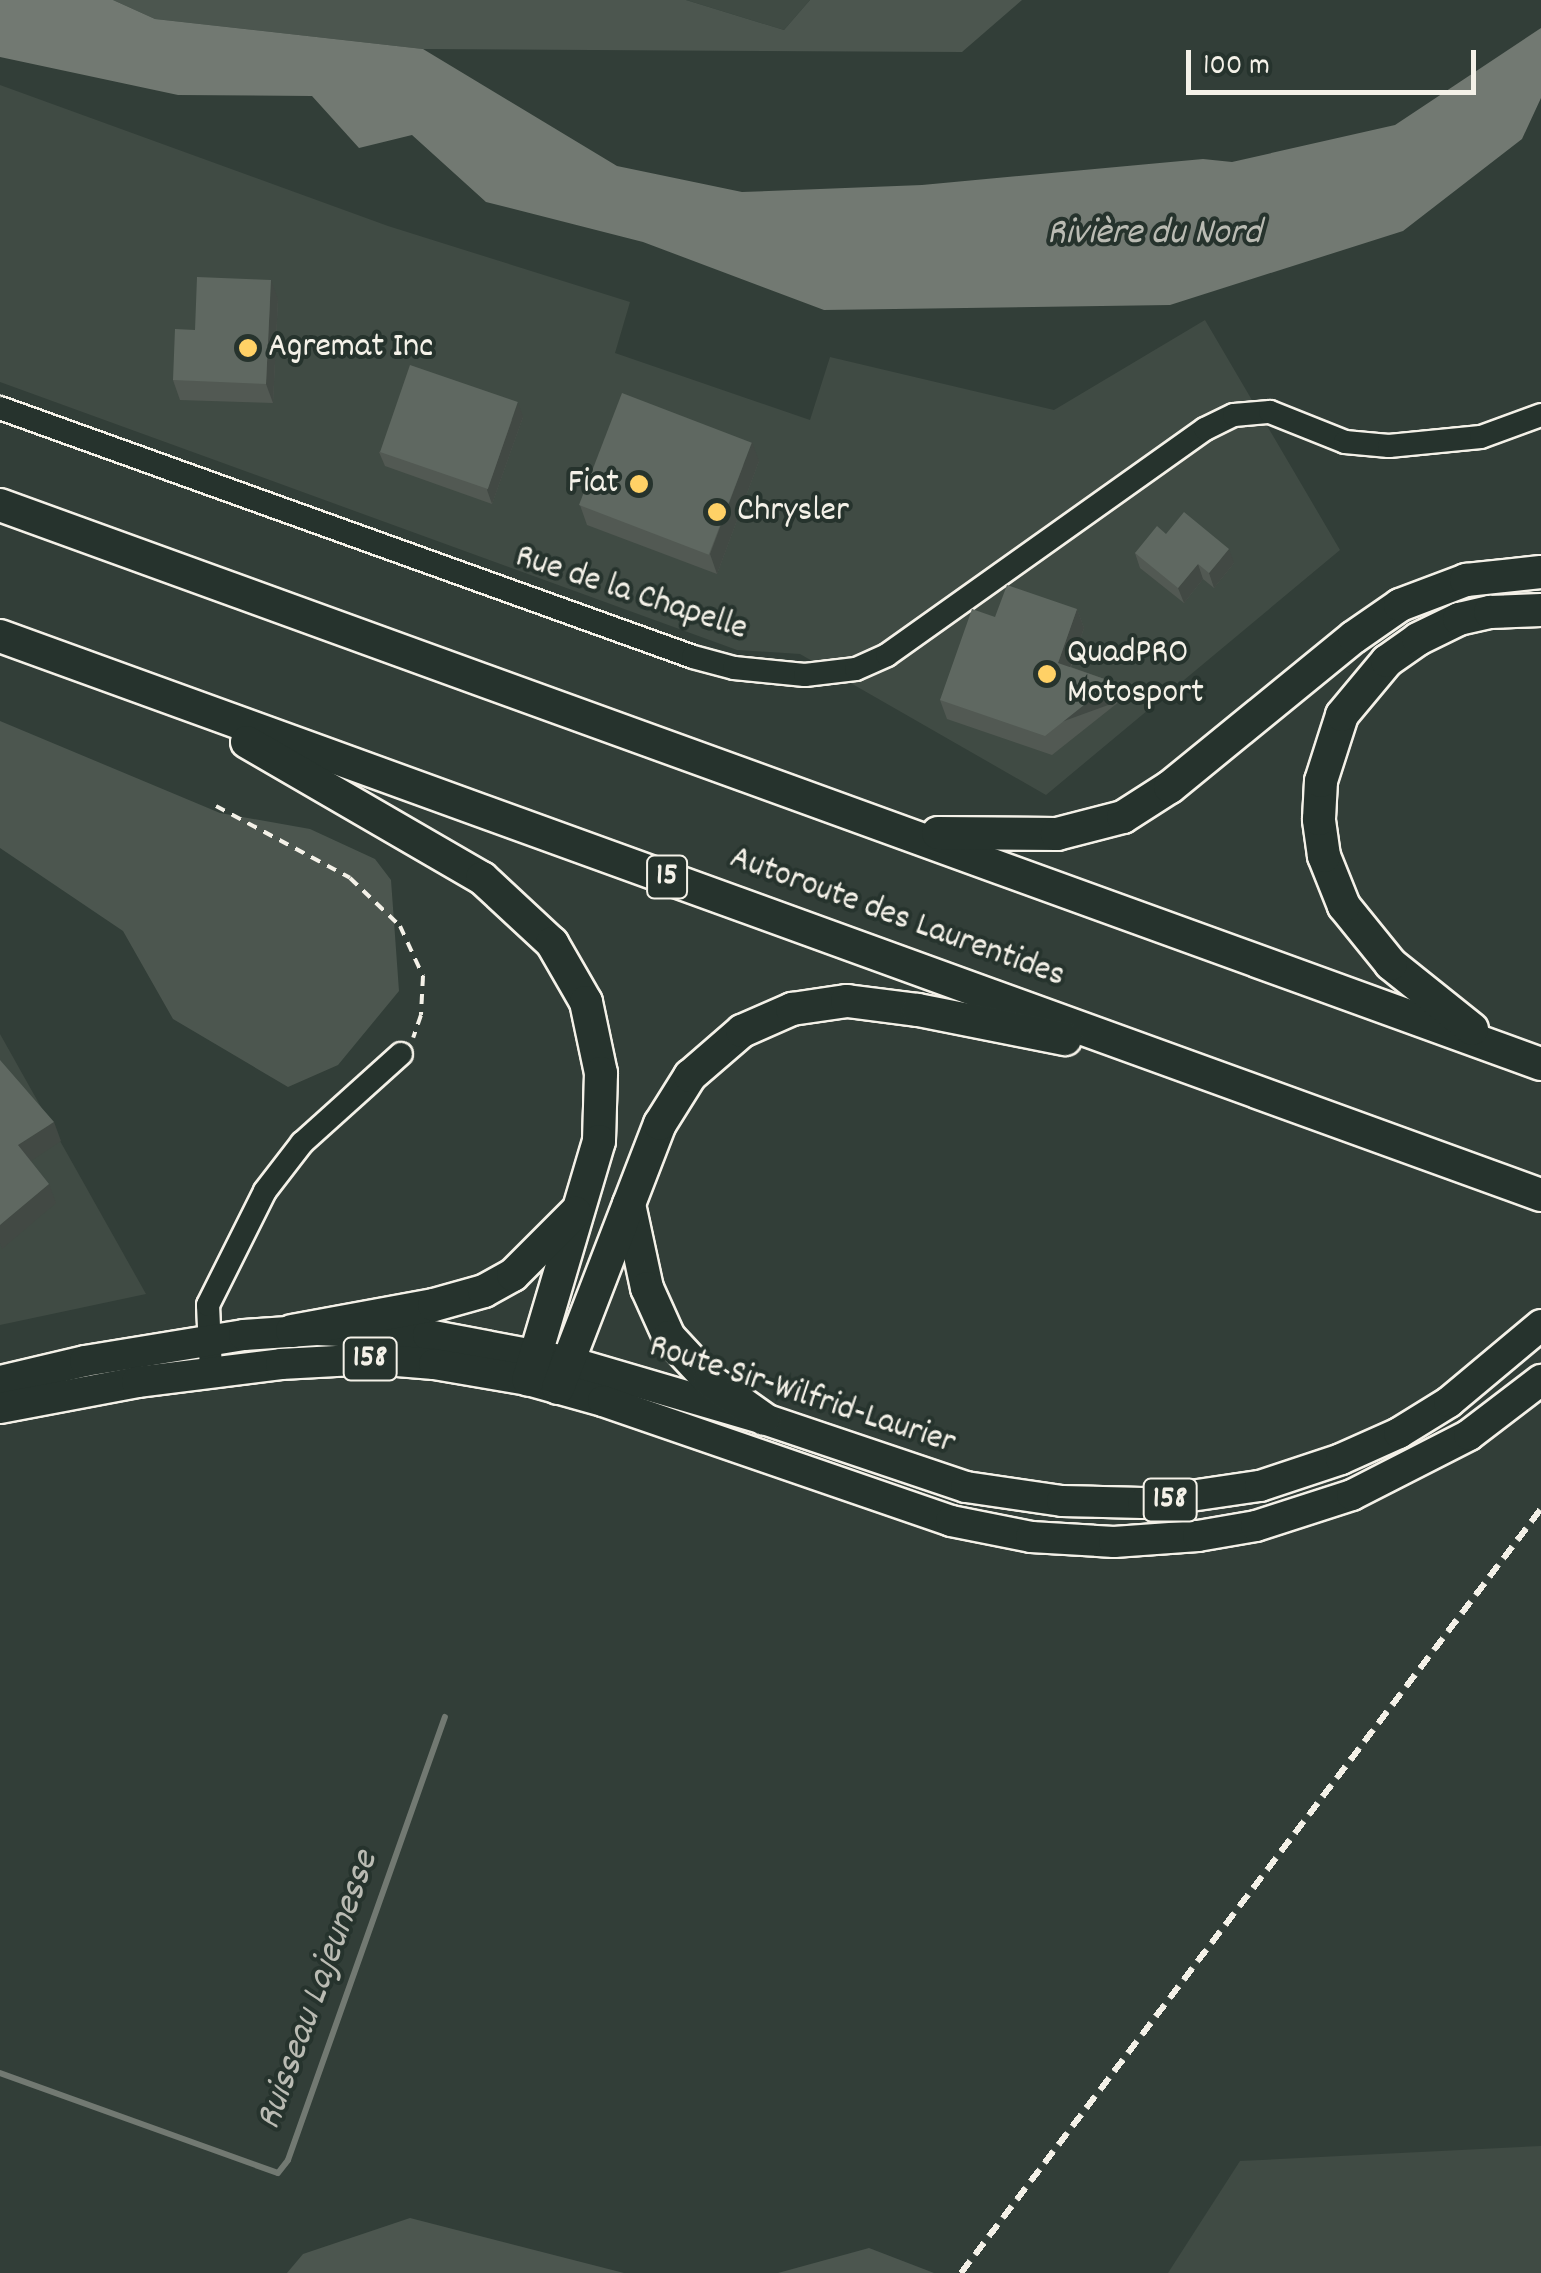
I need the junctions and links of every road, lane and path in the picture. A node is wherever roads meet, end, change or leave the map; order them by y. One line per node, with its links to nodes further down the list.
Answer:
1 (0, 408): 2 (street, Rue de la Chapelle)
2 (1541, 415)
3 (0, 505): 9 (highway)
4 (1541, 572): 9 (highway)
5 (1541, 610): 10 (highway)
6 (0, 636): 7 (highway, Autoroute des Laurentides / 15)
7 (174, 699): 12 (highway, Autoroute des Laurentides / 15); 16 (highway)
8 (216, 806): 11 (path)
9 (908, 833): 10 (highway)
10 (1496, 1047): 13 (highway)
11 (400, 1054): 19 (street)
12 (1160, 1057): 14 (highway, Autoroute des Laurentides / 15); 15 (highway)
13 (1541, 1064)
14 (1541, 1196)
15 (628, 1203): 21 (highway); 24 (highway)
16 (581, 1206): 18 (highway); 21 (highway)
17 (1541, 1326): 24 (main road, Route Sir-Wilfrid-Laurier / 158)
18 (292, 1331): 19 (main road, Route Sir-Wilfrid-Laurier / 158); 21 (main road, Route Sir-Wilfrid-Laurier / 158)
19 (207, 1340): 20 (street); 23 (main road, Route Sir-Wilfrid-Laurier / 158)
20 (211, 1371): 21 (main road, Route Sir-Wilfrid-Laurier / 158); 23 (main road, Route Sir-Wilfrid-Laurier / 158)
21 (547, 1371): 22 (main road, Route Sir-Wilfrid-Laurier / 158); 24 (main road, Route Sir-Wilfrid-Laurier / 158)
22 (1541, 1380)
23 (2, 1394)
24 (764, 1419)

